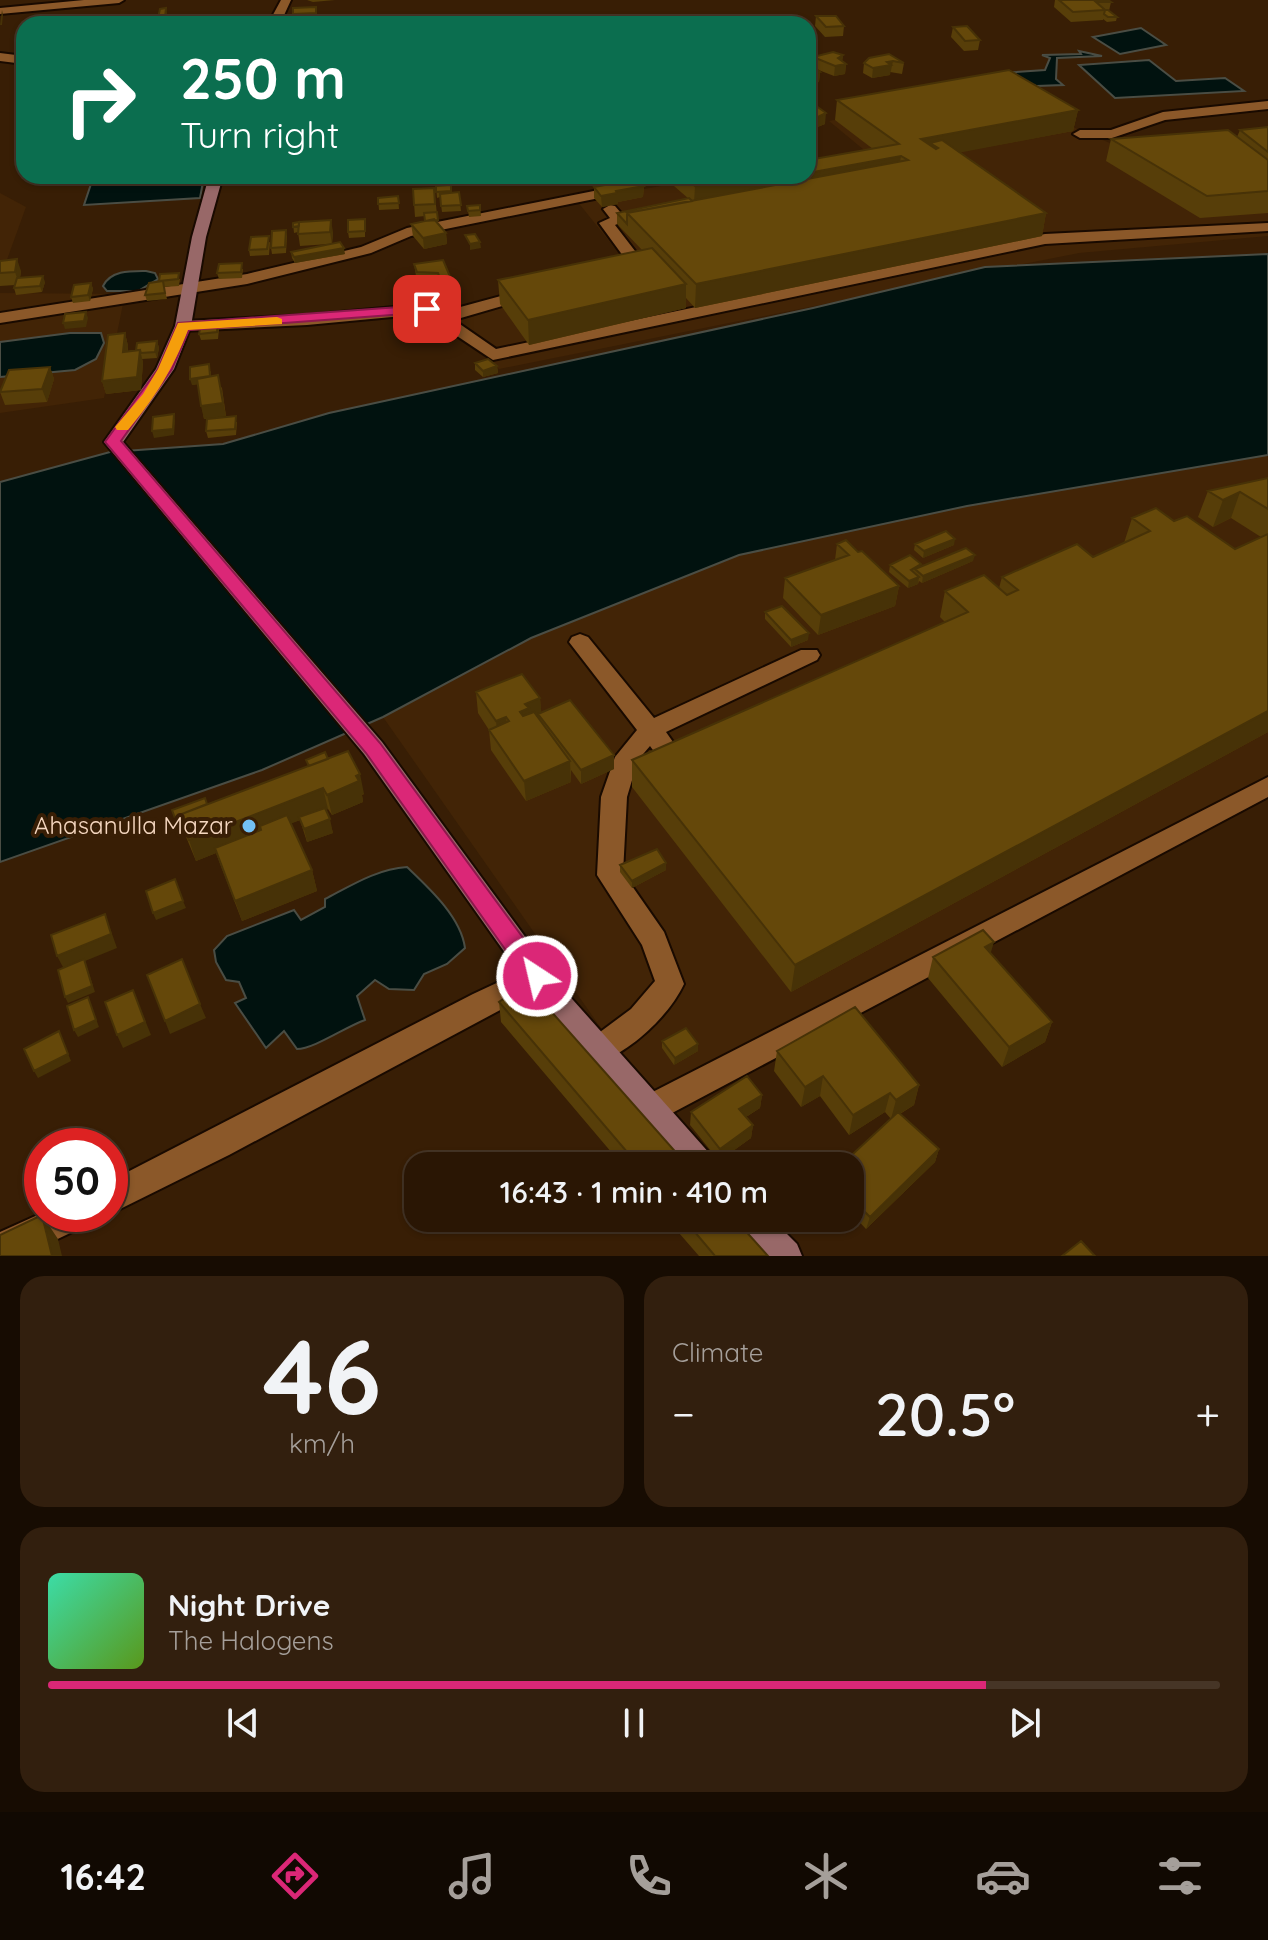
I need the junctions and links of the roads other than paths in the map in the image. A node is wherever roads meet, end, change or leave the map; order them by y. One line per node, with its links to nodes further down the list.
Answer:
1 (119, 0): 2 (street)
2 (1, 7)
3 (1268, 105): 4 (street)
4 (1080, 134)
5 (214, 184): 10 (main road)
6 (625, 188): 10 (street)
7 (621, 215): 9 (street)
8 (1268, 227): 12 (street)
9 (608, 278)
10 (188, 290): 13 (street); 14 (main road)
11 (550, 290): 12 (street)
12 (441, 317): 14 (street)
13 (0, 318)
14 (183, 326): 20 (main road)
15 (580, 642): 17 (street)
16 (809, 655): 17 (street)
17 (651, 729): 18 (street); 21 (street)
18 (668, 752)
19 (1268, 786): 22 (street)
20 (537, 976): 21 (main road); 24 (street)
21 (598, 1050): 22 (main road)
22 (648, 1110): 23 (main road)
23 (687, 1152)
24 (128, 1189)
25 (36, 1232): 27 (street)
26 (762, 1232): 28 (main road)
27 (0, 1249)
28 (785, 1256)

